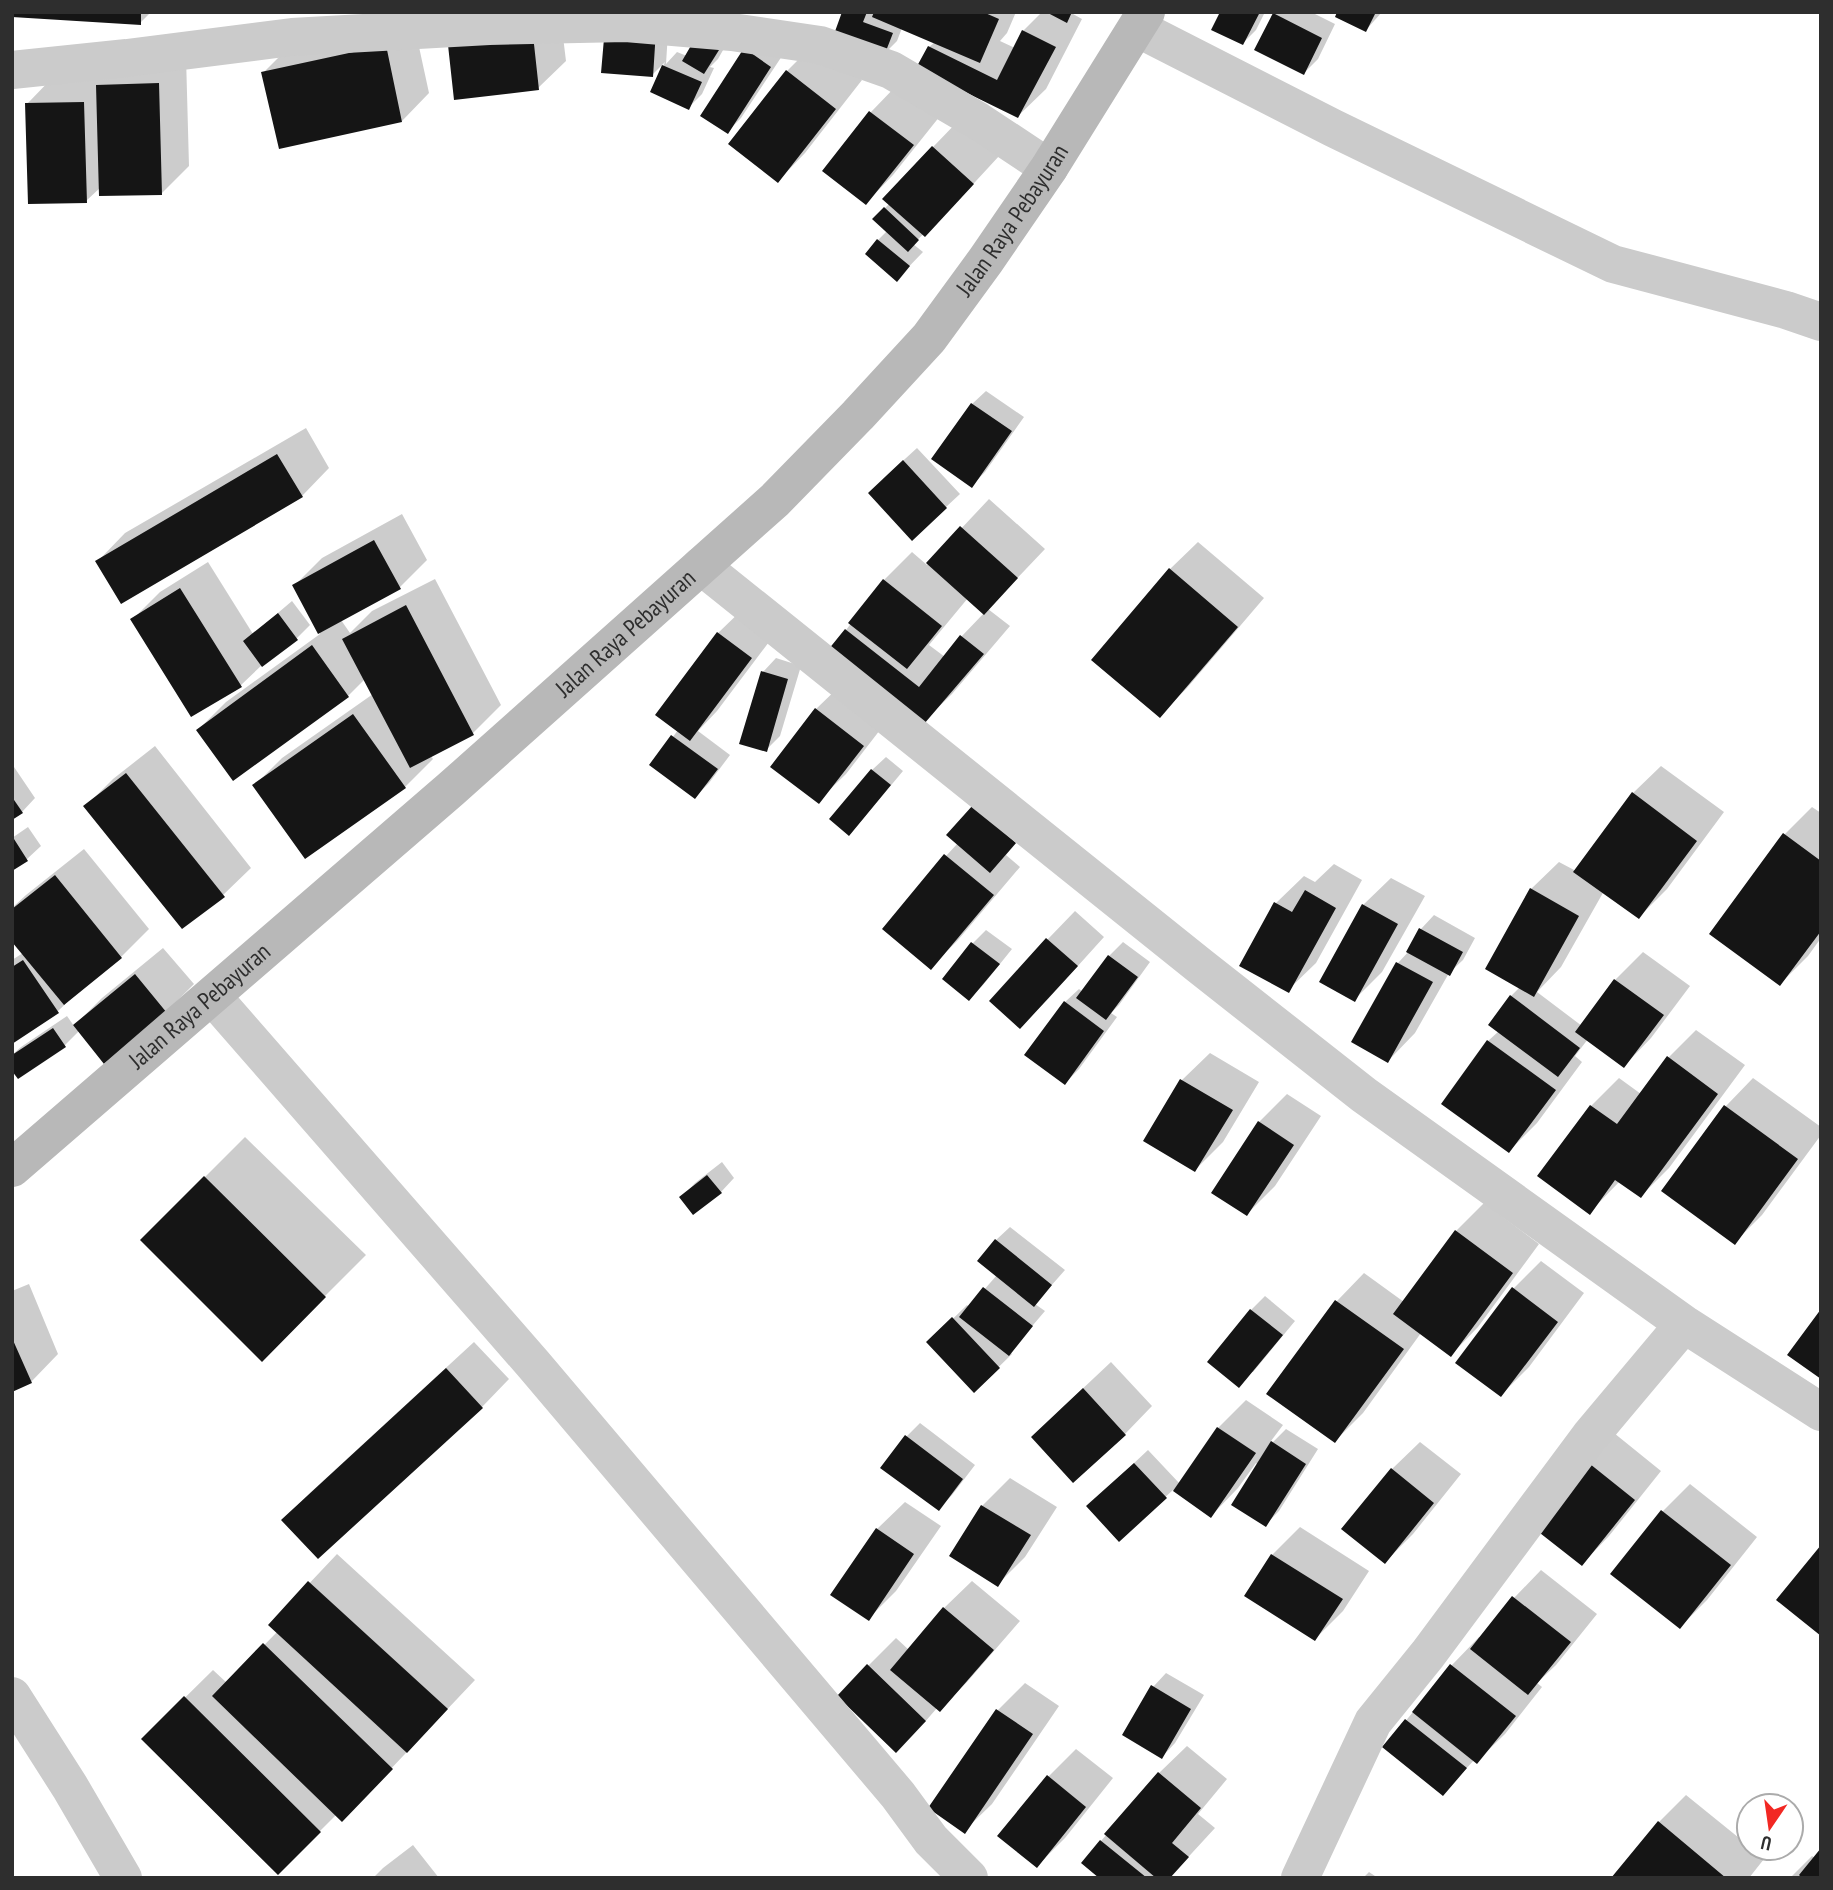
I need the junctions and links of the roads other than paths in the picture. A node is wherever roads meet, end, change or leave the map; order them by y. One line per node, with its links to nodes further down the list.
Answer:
1 (1141, 20): 3 (main road, Jalan Raya Pebayuran); 4 (street)
2 (12, 69): 3 (street)
3 (1049, 168): 5 (main road, Jalan Raya Pebayuran)
4 (1821, 322)
5 (701, 566): 6 (main road, Jalan Raya Pebayuran); 8 (street)
6 (212, 996): 7 (main road, Jalan Raya Pebayuran); 12 (street)
7 (12, 1168)
8 (1684, 1324): 9 (street); 13 (street)
9 (1821, 1412)
10 (12, 1696): 11 (street)
11 (123, 1878)
12 (969, 1878)
13 (1300, 1878)

